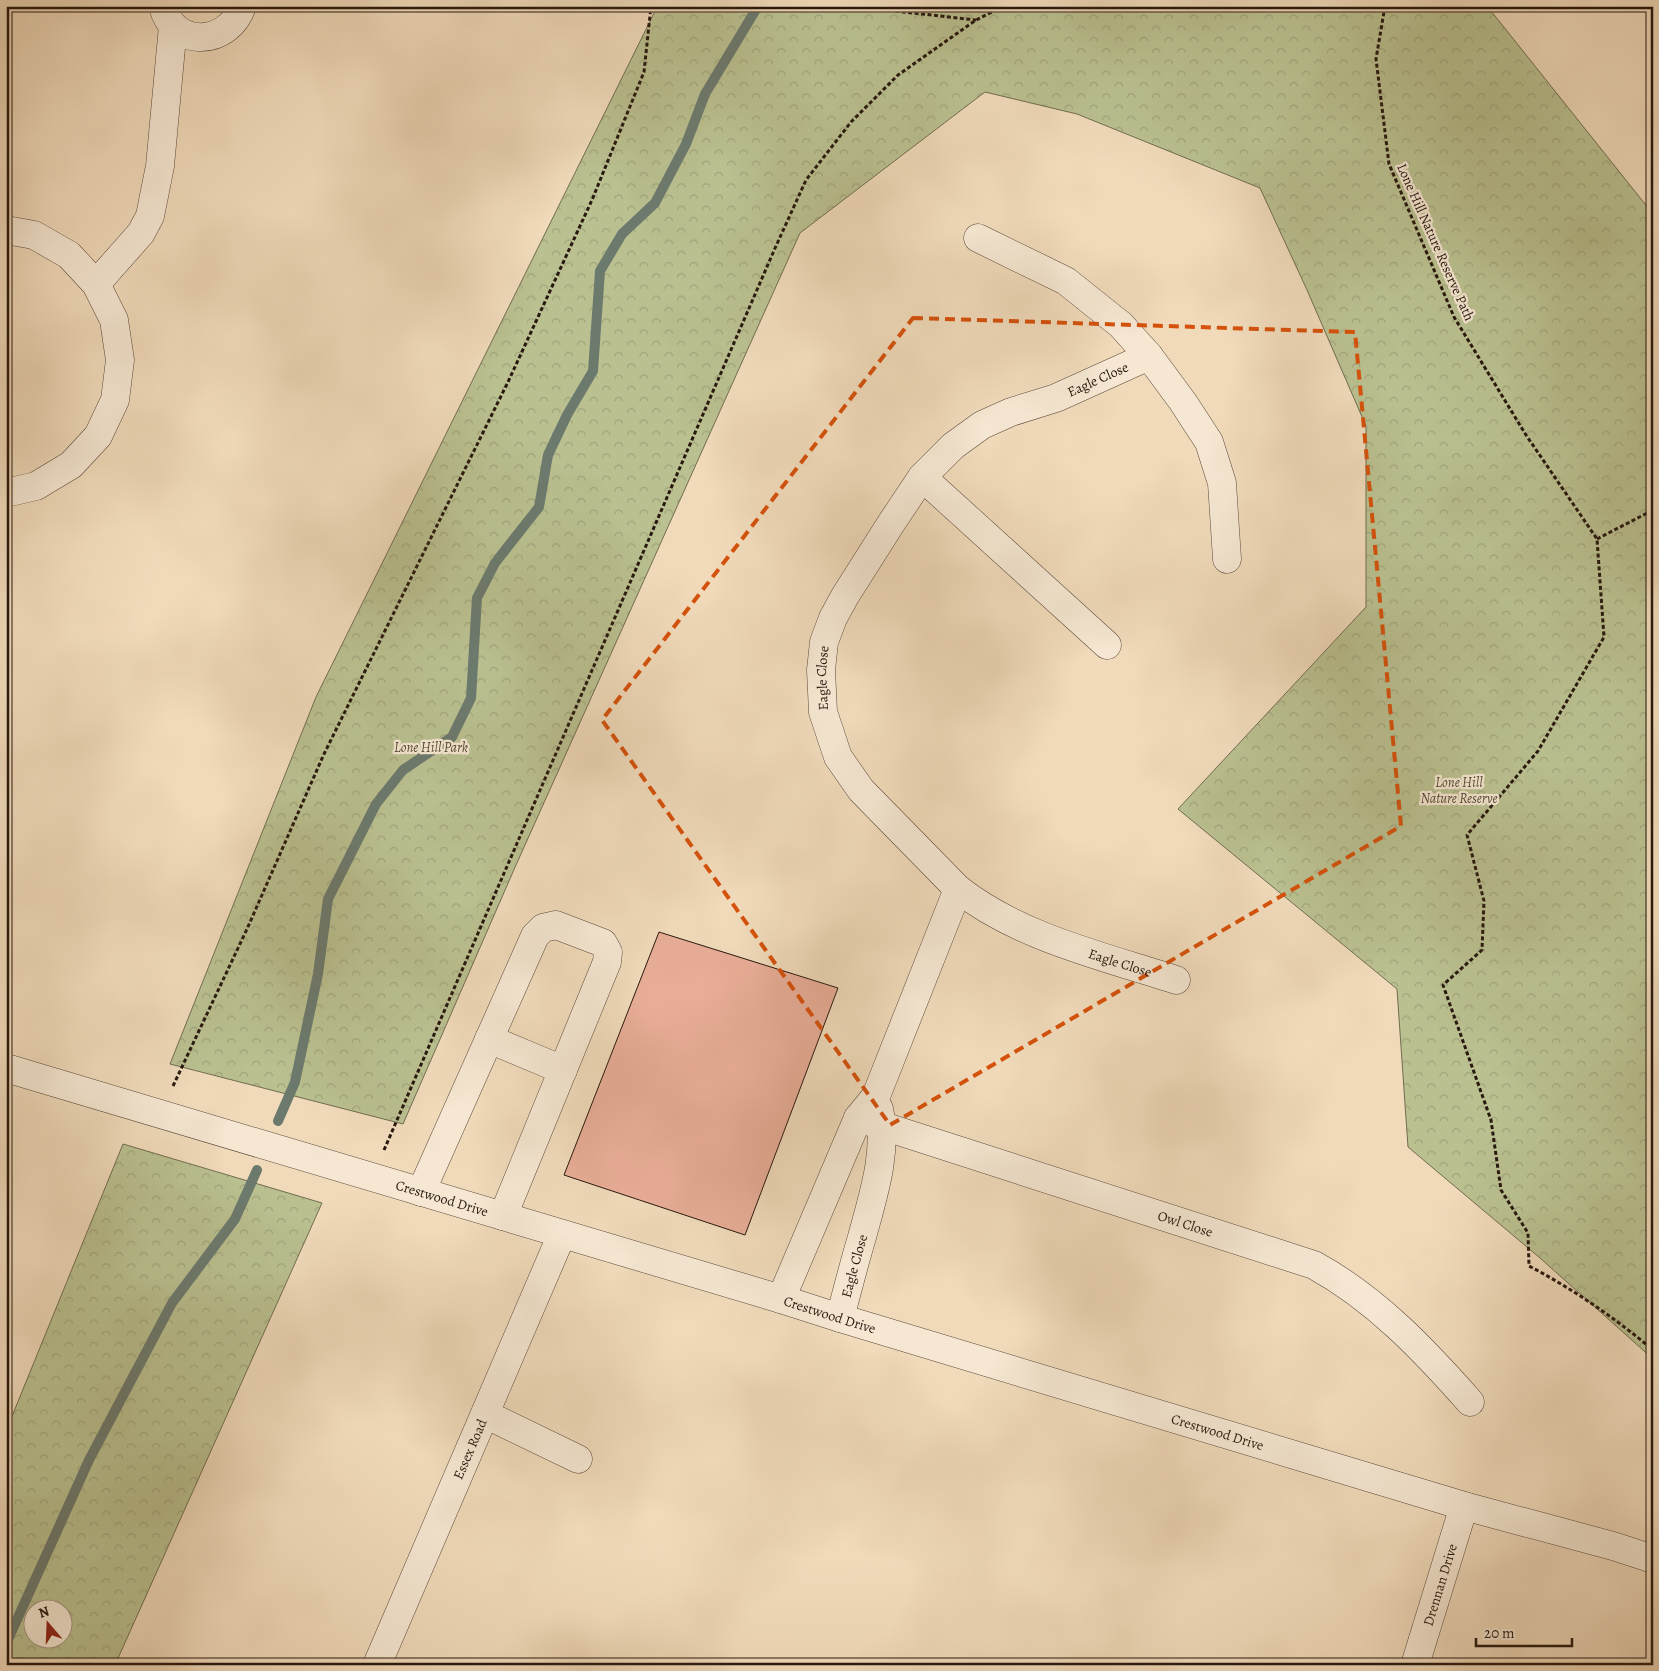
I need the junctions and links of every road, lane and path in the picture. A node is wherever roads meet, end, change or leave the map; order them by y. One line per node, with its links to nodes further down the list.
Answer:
1 (242, 6): 6 (street)
2 (652, 6): 23 (path)
3 (850, 6): 7 (path)
4 (1004, 6): 7 (path)
5 (1385, 6): 15 (path, Lone Hill Nature Reserve Path)
6 (168, 16): 10 (street)
7 (976, 20): 25 (path)
8 (6, 230): 10 (street)
9 (978, 238): 11 (street, Eagle Close)
10 (96, 284): 13 (street)
11 (1149, 356): 12 (street, Eagle Close); 16 (street, Eagle Close)
12 (922, 477): 17 (street); 18 (street, Eagle Close)
13 (6, 493)
14 (1653, 510): 15 (path)
15 (1597, 539): 31 (path)
16 (1227, 559)
17 (1107, 645)
18 (958, 888): 19 (street, Eagle Close); 24 (street, Eagle Close)
19 (1176, 980)
20 (488, 1039): 22 (street); 22 (street); 26 (street)
21 (6, 1068): 23 (street, Crestwood Drive)
22 (564, 1070): 27 (street)
23 (160, 1114): 25 (street, Crestwood Drive)
24 (870, 1122): 29 (street); 30 (street, Eagle Close); 32 (street, Owl Close)
25 (373, 1177): 26 (street, Crestwood Drive)
26 (421, 1192): 27 (street, Crestwood Drive)
27 (503, 1216): 28 (street, Crestwood Drive)
28 (562, 1234): 29 (street, Crestwood Drive); 33 (street, Essex Road)
29 (781, 1299): 30 (street, Crestwood Drive)
30 (840, 1318): 35 (street, Crestwood Drive)
31 (1653, 1350)
32 (1470, 1402)
33 (485, 1414): 34 (street); 37 (street, Essex Road)
34 (578, 1459)
35 (1464, 1506): 36 (street, Crestwood Drive); 38 (street, Drennan Drive)
36 (1653, 1559)
37 (377, 1665)
38 (1415, 1665)

